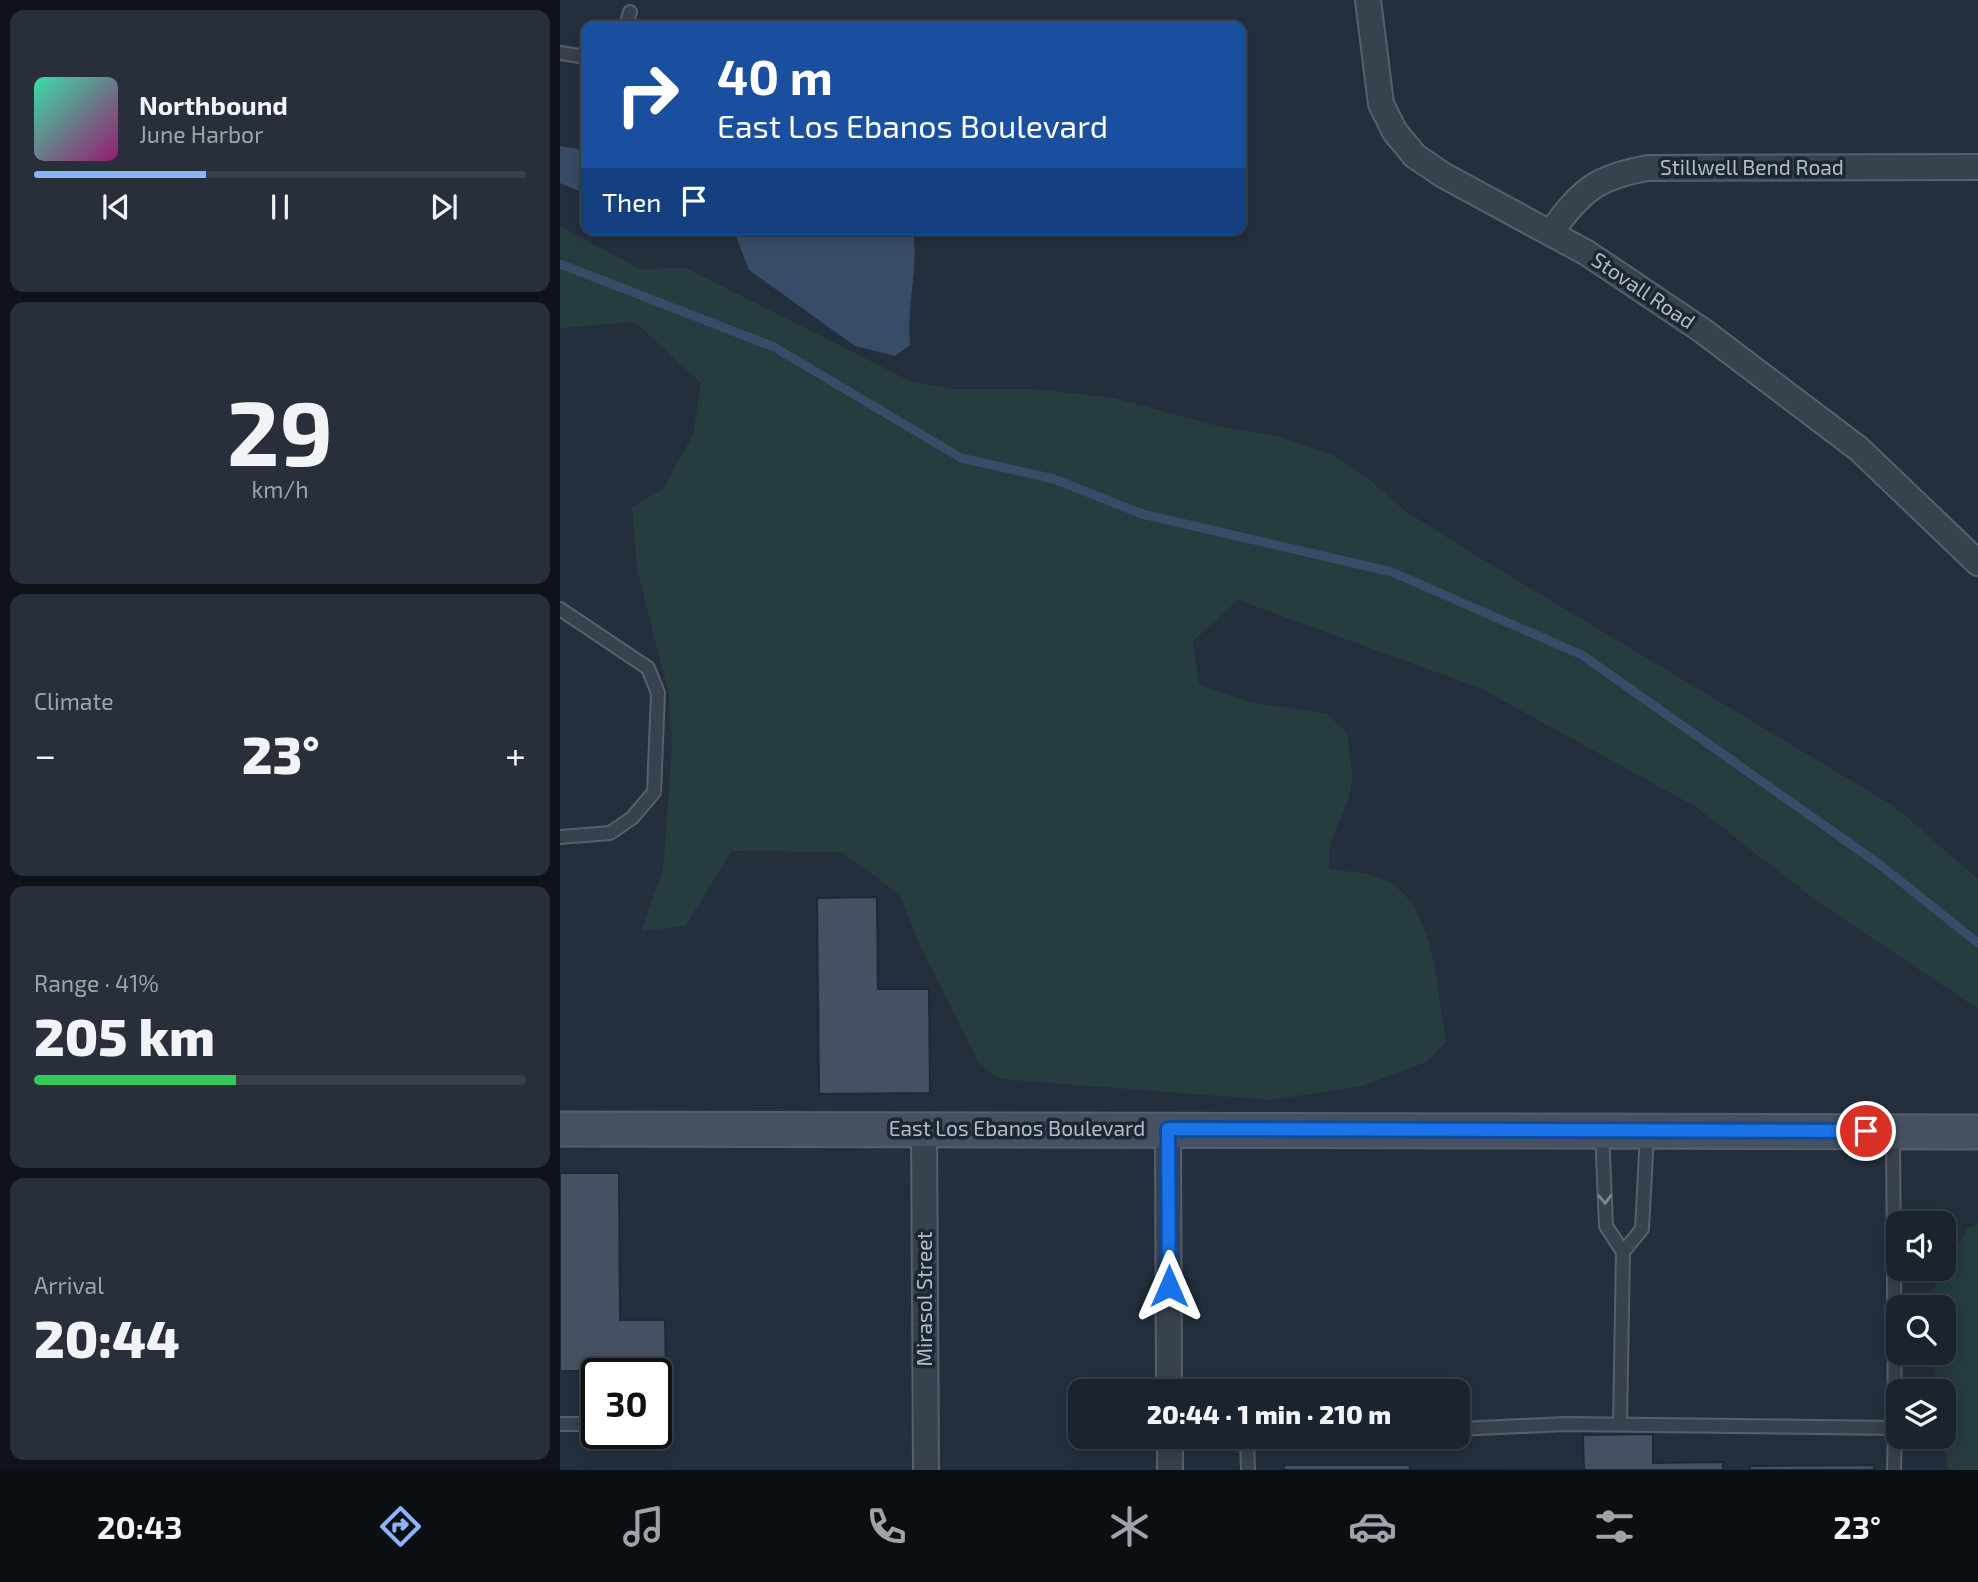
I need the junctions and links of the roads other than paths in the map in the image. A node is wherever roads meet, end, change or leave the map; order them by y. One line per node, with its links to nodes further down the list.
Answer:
1 (1368, 0): 7 (street, Stovall Road)
2 (629, 12): 3 (lane)
3 (627, 21)
4 (560, 53): 5 (lane)
5 (581, 56)
6 (1978, 167): 7 (street, Stillwell Bend Road)
7 (1551, 232): 8 (street, Stovall Road)
8 (1978, 563)
9 (560, 609): 10 (lane)
10 (560, 837)
11 (923, 1128): 12 (street, East Los Ebanos Boulevard); 13 (street, East Los Ebanos Boulevard); 29 (street, Mirasol Street)
12 (560, 1129)
13 (1168, 1129): 14 (street, East Los Ebanos Boulevard); 19 (street)
14 (1602, 1131): 15 (street, East Los Ebanos Boulevard); 18 (lane, one-way to 18)
15 (1647, 1131): 16 (street, East Los Ebanos Boulevard); 18 (lane)
16 (1893, 1132): 17 (street, East Los Ebanos Boulevard); 20 (lane)
17 (1978, 1132)
18 (1623, 1252): 23 (lane)
19 (1170, 1379)
20 (1895, 1379)
21 (560, 1424): 22 (lane)
22 (581, 1424)
23 (1620, 1424): 24 (lane); 25 (lane)
24 (1886, 1428)
25 (1470, 1429)
26 (1170, 1449): 30 (street)
27 (1247, 1449): 31 (lane)
28 (1894, 1449): 32 (lane)
29 (926, 1470)
30 (1170, 1470)
31 (1248, 1470)
32 (1894, 1470)

